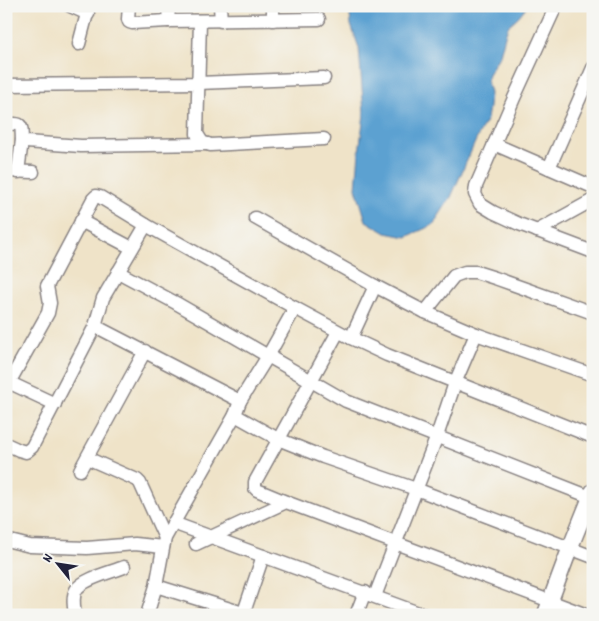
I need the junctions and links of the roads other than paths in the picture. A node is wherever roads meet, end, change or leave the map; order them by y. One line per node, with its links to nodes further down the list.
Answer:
1 (70, 6): 7 (street)
2 (129, 6): 11 (street)
3 (169, 6): 11 (street)
4 (220, 6): 9 (street)
5 (273, 6): 10 (street)
6 (556, 6): 22 (street)
7 (89, 10): 13 (street)
8 (319, 19): 10 (street)
9 (221, 20): 10 (street); 12 (street)
10 (273, 20)
11 (168, 21): 12 (street)
12 (200, 21): 16 (street)
13 (79, 44)
14 (593, 68): 23 (street)
15 (324, 78): 16 (street)
16 (198, 82): 17 (street); 21 (street)
17 (6, 85)
18 (6, 124): 20 (street)
19 (324, 139): 21 (street)
20 (22, 140): 21 (street); 24 (street)
21 (208, 144)
22 (494, 144): 23 (street); 31 (street)
23 (549, 168): 26 (street)
24 (12, 172): 25 (street)
25 (34, 172)
26 (593, 187)
27 (593, 200): 31 (street)
28 (254, 218): 35 (street)
29 (81, 221): 30 (street); 32 (street); 48 (street)
30 (146, 225): 32 (street); 36 (street)
31 (537, 231): 33 (street)
32 (132, 248): 34 (street)
33 (593, 252)
34 (118, 272): 39 (street); 44 (street)
35 (375, 286): 37 (street); 42 (street)
36 (295, 308): 40 (street); 44 (street)
37 (425, 312): 38 (street); 41 (street)
38 (593, 313)
39 (95, 326): 43 (street); 50 (street)
40 (338, 332): 42 (street); 46 (street)
41 (476, 334): 45 (street); 47 (street)
42 (351, 338): 47 (street)
43 (144, 351): 49 (street); 56 (street)
44 (268, 356): 46 (street); 49 (street)
45 (593, 375)
46 (311, 380): 52 (street); 54 (street)
47 (455, 383): 52 (street); 53 (street)
48 (7, 384): 50 (street)
49 (240, 401): 51 (street)
50 (55, 404): 55 (street)
51 (235, 415): 54 (street); 61 (street)
52 (437, 436): 58 (street); 59 (street)
53 (593, 437)
54 (278, 439): 58 (street); 60 (street)
55 (6, 444)
56 (86, 458): 57 (street); 64 (street)
57 (80, 470)
58 (416, 489): 66 (street); 67 (street)
59 (592, 495): 67 (street)
60 (286, 502): 62 (street); 66 (street)
61 (173, 523): 62 (street); 64 (street)
62 (210, 537): 65 (street); 68 (street)
63 (6, 540): 64 (street)
64 (164, 542): 71 (street)
65 (196, 544)
66 (395, 544): 72 (street); 73 (street)
67 (570, 548): 69 (street); 73 (street)
68 (263, 556): 72 (street); 74 (street)
69 (593, 557)
70 (124, 568): 76 (street)
71 (156, 586): 74 (street); 77 (street)
72 (370, 594): 75 (street); 78 (street)
73 (547, 608): 79 (street)
74 (243, 614)
75 (418, 614)
76 (75, 615)
77 (146, 615)
78 (356, 615)
79 (586, 615)

